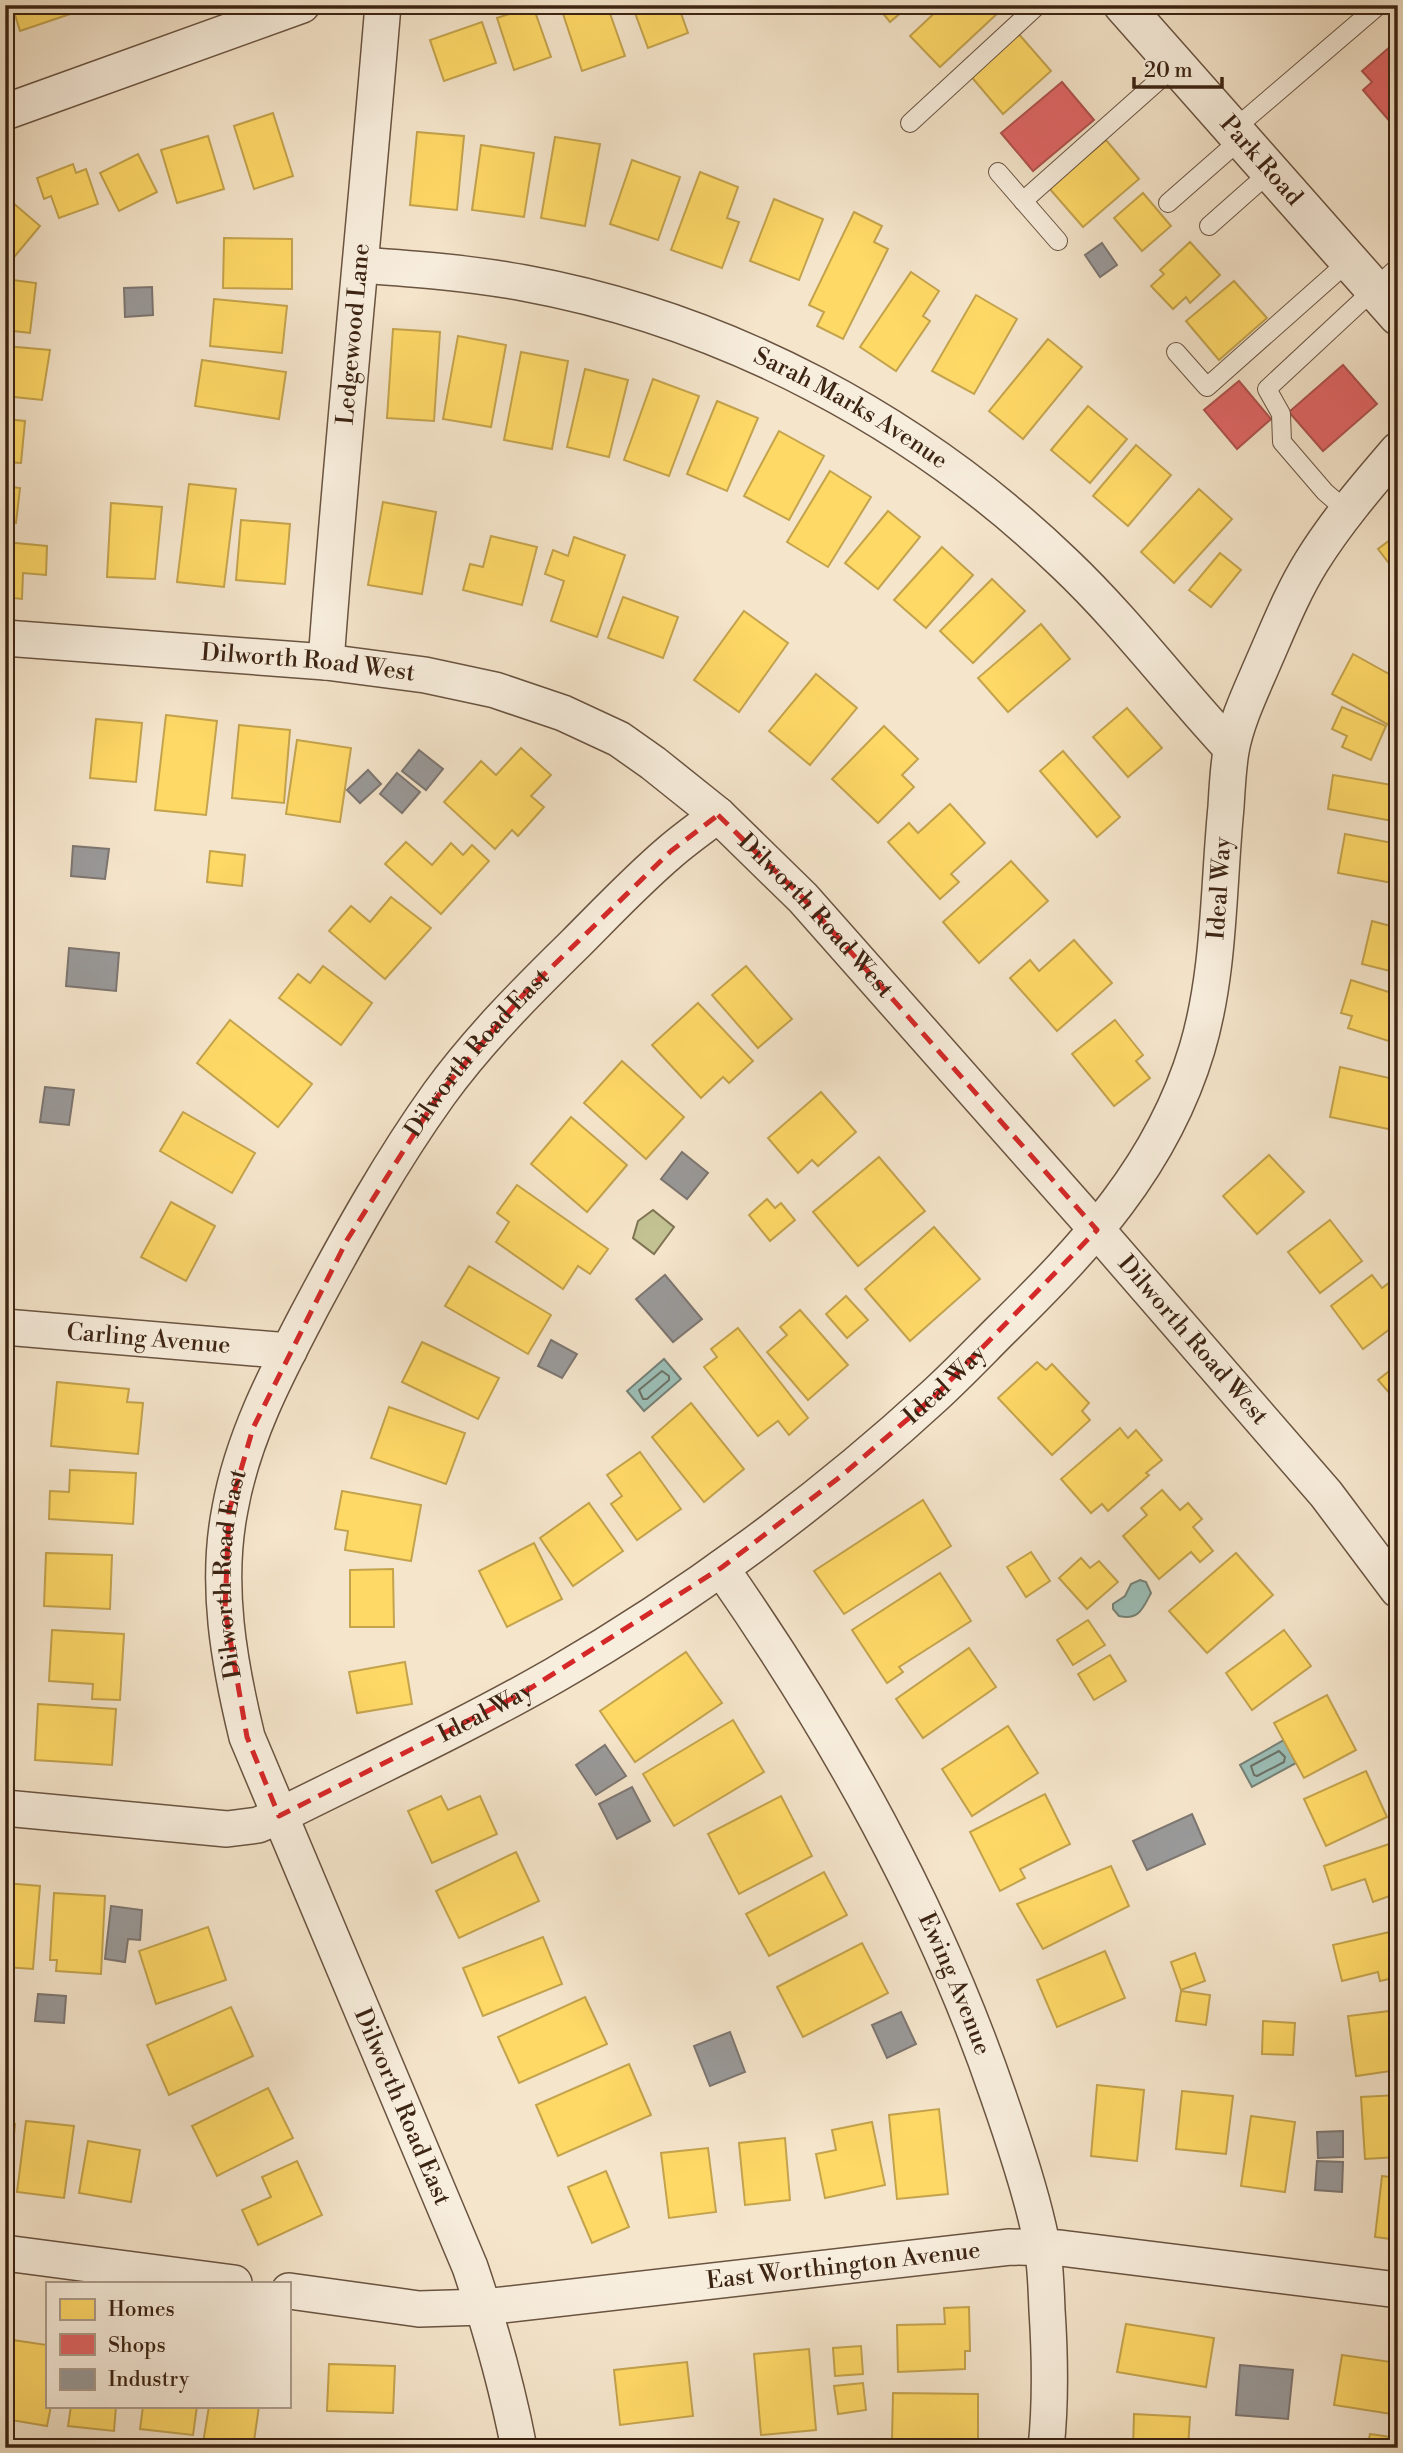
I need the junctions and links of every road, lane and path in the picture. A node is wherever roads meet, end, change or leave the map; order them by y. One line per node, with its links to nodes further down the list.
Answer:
1 (302, 5): 7 (street)
2 (383, 5): 17 (street, Ledgewood Lane)
3 (1038, 5): 8 (lane)
4 (1123, 5): 6 (street, Park Road)
5 (1379, 5): 9 (lane)
6 (1176, 65): 9 (street, Park Road); 12 (lane)
7 (5, 112)
8 (910, 123)
9 (1237, 134): 11 (street, Park Road); 13 (lane)
10 (998, 172): 12 (lane)
11 (1270, 172): 14 (lane); 16 (street, Park Road)
12 (1023, 201): 15 (lane)
13 (1168, 203)
14 (1209, 226)
15 (1058, 241)
16 (1349, 261): 18 (street, Park Road); 19 (lane)
17 (361, 265): 23 (street, Ledgewood Lane); 24 (street, Sarah Marks Avenue)
18 (1390, 291): 21 (lane)
19 (1176, 352)
20 (1398, 450): 21 (street, Ideal Way)
21 (1346, 510): 24 (street, Ideal Way)
22 (5, 638): 23 (street, Dilworth Road West)
23 (326, 663): 25 (street, Dilworth Road West)
24 (1231, 748): 26 (street, Ideal Way)
25 (718, 815): 26 (street, Dilworth Road West); 28 (street, Dilworth Road East)
26 (1097, 1230): 29 (street, Ideal Way); 30 (street, Dilworth Road West)
27 (5, 1327): 28 (street, Carling Avenue)
28 (289, 1351): 32 (street, Dilworth Road East)
29 (720, 1568): 32 (street, Ideal Way); 33 (street, Ewing Avenue)
30 (1398, 1590)
31 (5, 1808): 32 (street, Ideal Way)
32 (279, 1816): 38 (street, Dilworth Road East)
33 (1042, 2247): 36 (street, East Worthington Avenue); 38 (street, East Worthington Avenue); 40 (street, Ewing Avenue)
34 (5, 2253): 35 (street)
35 (226, 2282)
36 (1398, 2290)
37 (290, 2291): 38 (street, East Worthington Avenue)
38 (484, 2307): 39 (street, Dilworth Road East)
39 (519, 2448)
40 (1046, 2448)

